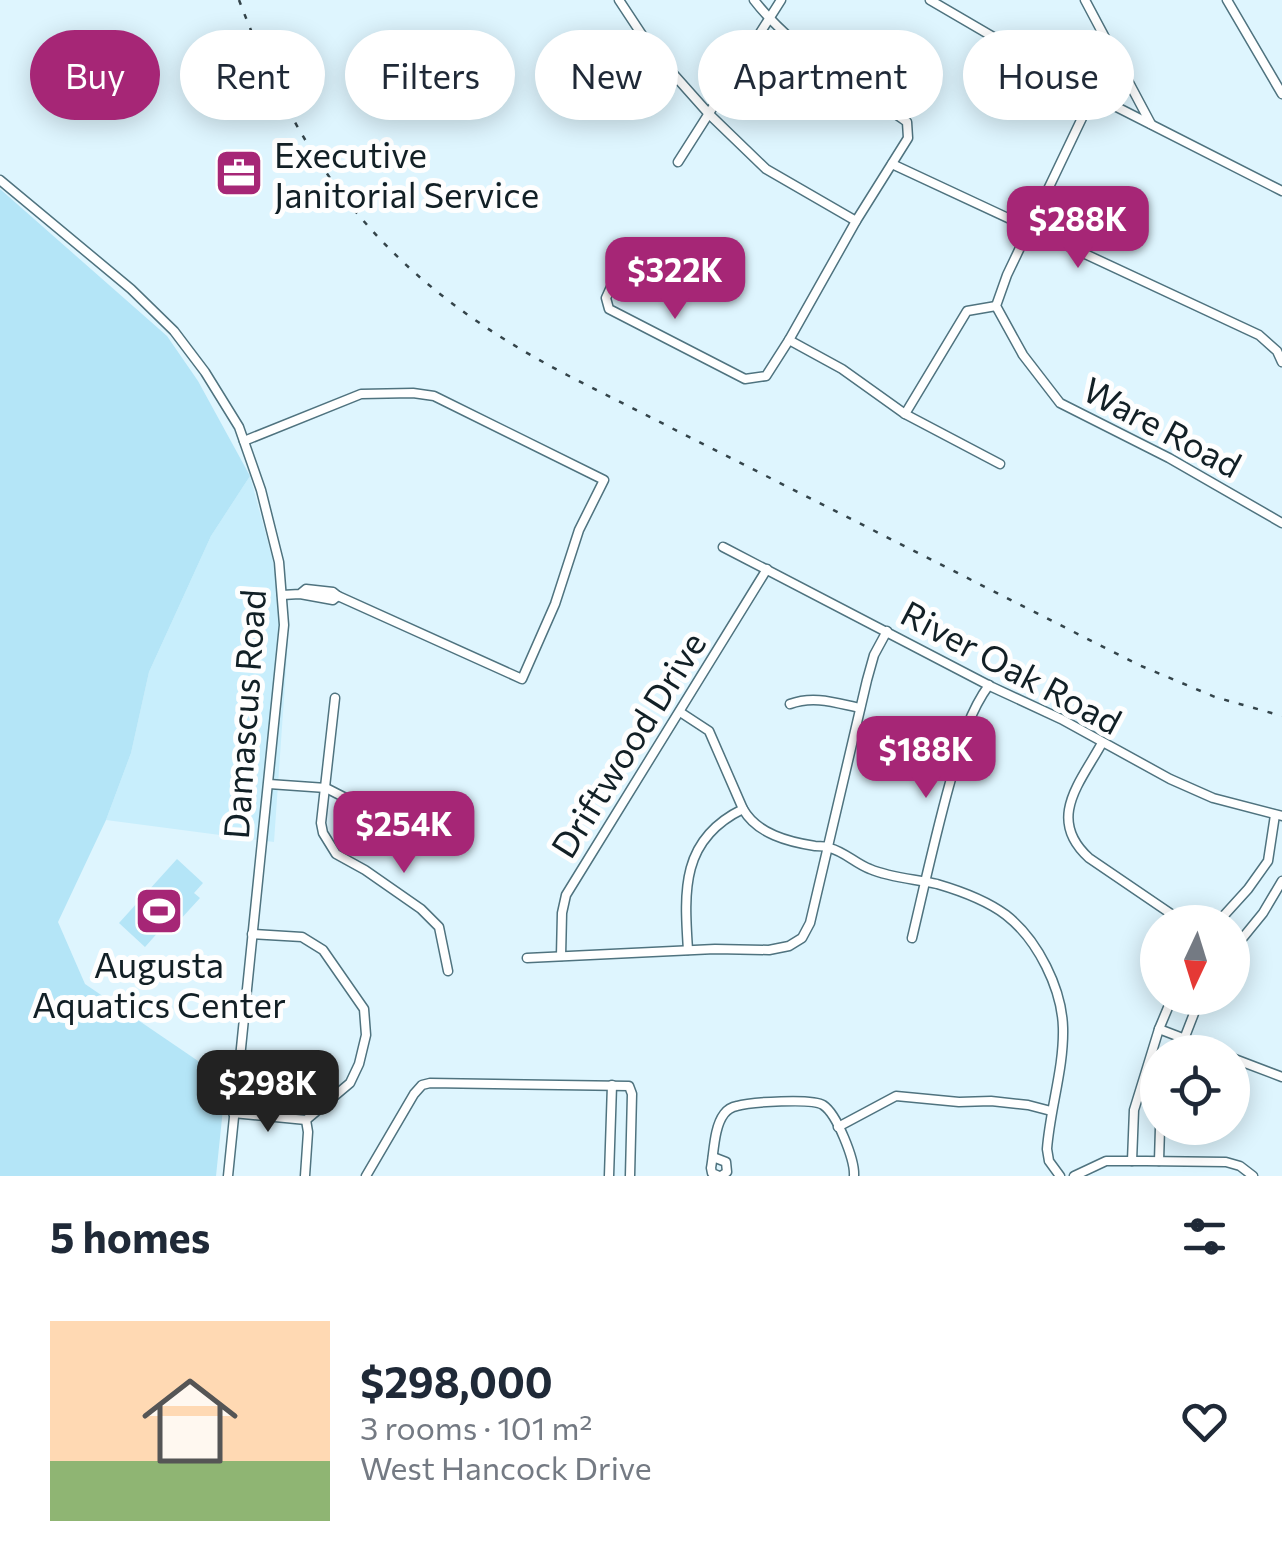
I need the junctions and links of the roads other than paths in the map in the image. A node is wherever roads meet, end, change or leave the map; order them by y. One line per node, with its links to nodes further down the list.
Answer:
1 (618, 0): 11 (street)
2 (754, 0): 7 (street)
3 (781, 0): 7 (street)
4 (930, 0): 9 (street)
5 (1085, 0): 16 (street)
6 (1227, 0): 10 (street)
7 (768, 19): 8 (street); 18 (street)
8 (761, 30)
9 (981, 30)
10 (1282, 94)
11 (698, 102)
12 (1134, 116): 16 (street)
13 (705, 120): 17 (street)
14 (715, 120): 21 (street)
15 (1081, 120): 22 (street)
16 (1150, 124): 20 (street)
17 (678, 162)
18 (892, 164): 21 (street); 22 (street)
19 (0, 180): 28 (street, Damascus Road)
20 (1282, 191)
21 (856, 221): 25 (street)
22 (1030, 228): 24 (street); 26 (street)
23 (625, 256): 25 (street)
24 (996, 306): 27 (street); 30 (street, Ware Road)
25 (788, 340): 27 (street)
26 (1282, 362)
27 (906, 414): 29 (street)
28 (244, 441): 33 (street, Damascus Road); 33 (street)
29 (1000, 464)
30 (1282, 523)
31 (724, 546): 32 (street, River Oak Road)
32 (767, 569): 34 (street, River Oak Road); 39 (street, Driftwood Drive)
33 (282, 595): 41 (street, Damascus Road)
34 (887, 631): 35 (street, River Oak Road); 38 (street)
35 (988, 685): 40 (street, River Oak Road); 47 (street)
36 (335, 698): 42 (street)
37 (790, 704): 38 (street)
38 (860, 708): 46 (street)
39 (680, 712): 43 (street); 55 (street, Driftwood Drive)
40 (1102, 743): 44 (street, River Oak Road); 49 (street)
41 (269, 784): 42 (street); 52 (street, Damascus Road)
42 (326, 788): 45 (street); 57 (street)
43 (744, 808): 46 (street); 54 (street)
44 (1279, 816): 50 (street)
45 (466, 829)
46 (829, 847): 47 (street); 54 (street)
47 (925, 882): 53 (street); 64 (street)
48 (1281, 883): 51 (street)
49 (1158, 905)
50 (1233, 905)
51 (1250, 928)
52 (252, 934): 65 (street, Damascus Road); 66 (street)
53 (912, 938)
54 (688, 950): 55 (street)
55 (561, 956): 56 (street)
56 (527, 958)
57 (448, 971)
58 (1164, 1015): 59 (street)
59 (1158, 1029): 60 (street); 69 (street)
60 (1175, 1035)
61 (1250, 1065): 62 (street)
62 (1282, 1078)
63 (612, 1085): 73 (street); 74 (street); 75 (street)
64 (1051, 1112): 67 (street); 78 (street)
65 (232, 1113): 66 (street); 71 (street, Damascus Road)
66 (306, 1120): 72 (street)
67 (838, 1127): 76 (street); 77 (street)
68 (1159, 1145): 70 (street)
69 (1132, 1161): 70 (street); 79 (street)
70 (1159, 1161): 80 (street)
71 (228, 1176)
72 (304, 1176)
73 (366, 1176)
74 (609, 1176)
75 (630, 1176)
76 (720, 1176)
77 (854, 1176)
78 (1060, 1176)
79 (1074, 1176)
80 (1254, 1176)

